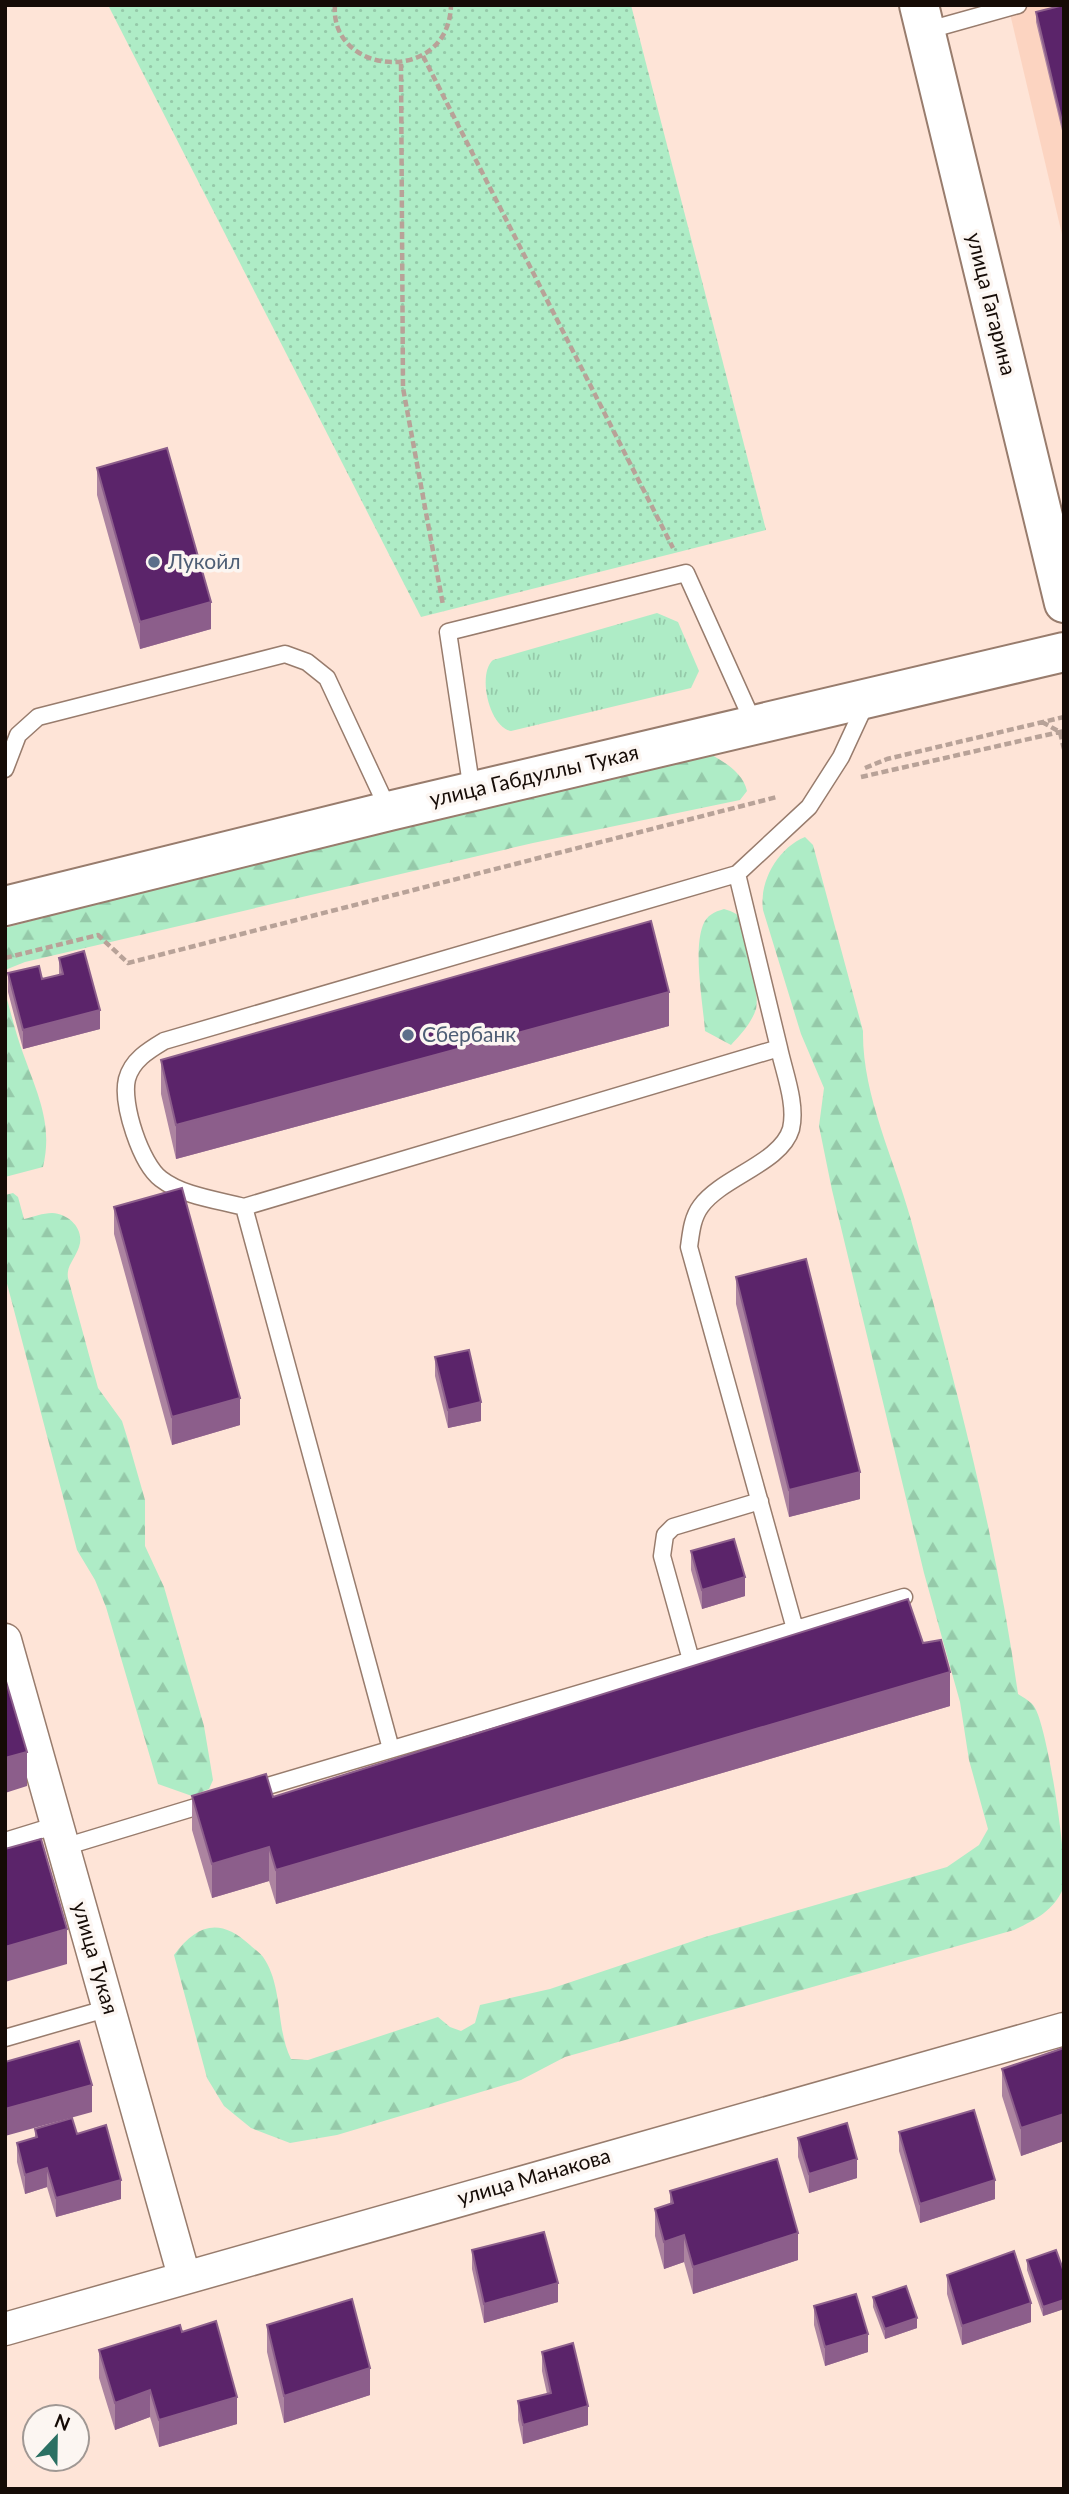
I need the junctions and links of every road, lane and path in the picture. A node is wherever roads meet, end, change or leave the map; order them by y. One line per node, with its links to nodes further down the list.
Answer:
1 (335, 5): 6 (path)
2 (451, 5): 5 (path)
3 (1018, 5): 4 (lane)
4 (922, 18): 8 (street, улица Гагарина)
5 (423, 56): 6 (path); 7 (path)
6 (401, 64): 9 (path)
7 (686, 573): 9 (lane); 14 (lane)
8 (1064, 603)
9 (448, 632): 19 (lane)
10 (1064, 652): 11 (street, улица Габдуллы Тукая)
11 (869, 696): 14 (street, улица Габдуллы Тукая); 18 (lane)
12 (1064, 717): 13 (path)
13 (1041, 722): 15 (path); 18 (path)
14 (754, 724): 19 (street, улица Габдуллы Тукая)
15 (1062, 731): 16 (path); 18 (path)
16 (1064, 749)
17 (5, 769): 20 (lane)
18 (826, 785): 21 (lane); 23 (path)
19 (472, 791): 20 (street, улица Габдуллы Тукая)
20 (389, 811): 22 (street, улица Габдуллы Тукая)
21 (737, 874): 24 (lane); 25 (lane)
22 (5, 906)
23 (5, 958)
24 (779, 1048): 25 (lane); 26 (lane)
25 (244, 1207): 31 (lane)
26 (760, 1501): 28 (lane); 30 (lane)
27 (904, 1597): 28 (lane)
28 (795, 1629): 30 (lane)
29 (6, 1644): 32 (street, улица Тукая)
30 (691, 1660): 31 (lane)
31 (391, 1749): 32 (lane)
32 (61, 1836): 33 (lane); 34 (street, улица Тукая)
33 (5, 1841)
34 (109, 2008): 36 (lane); 37 (street, улица Тукая)
35 (1064, 2029): 37 (street, улица Манакова)
36 (5, 2038)
37 (184, 2276): 38 (street, улица Манакова)
38 (5, 2329)

